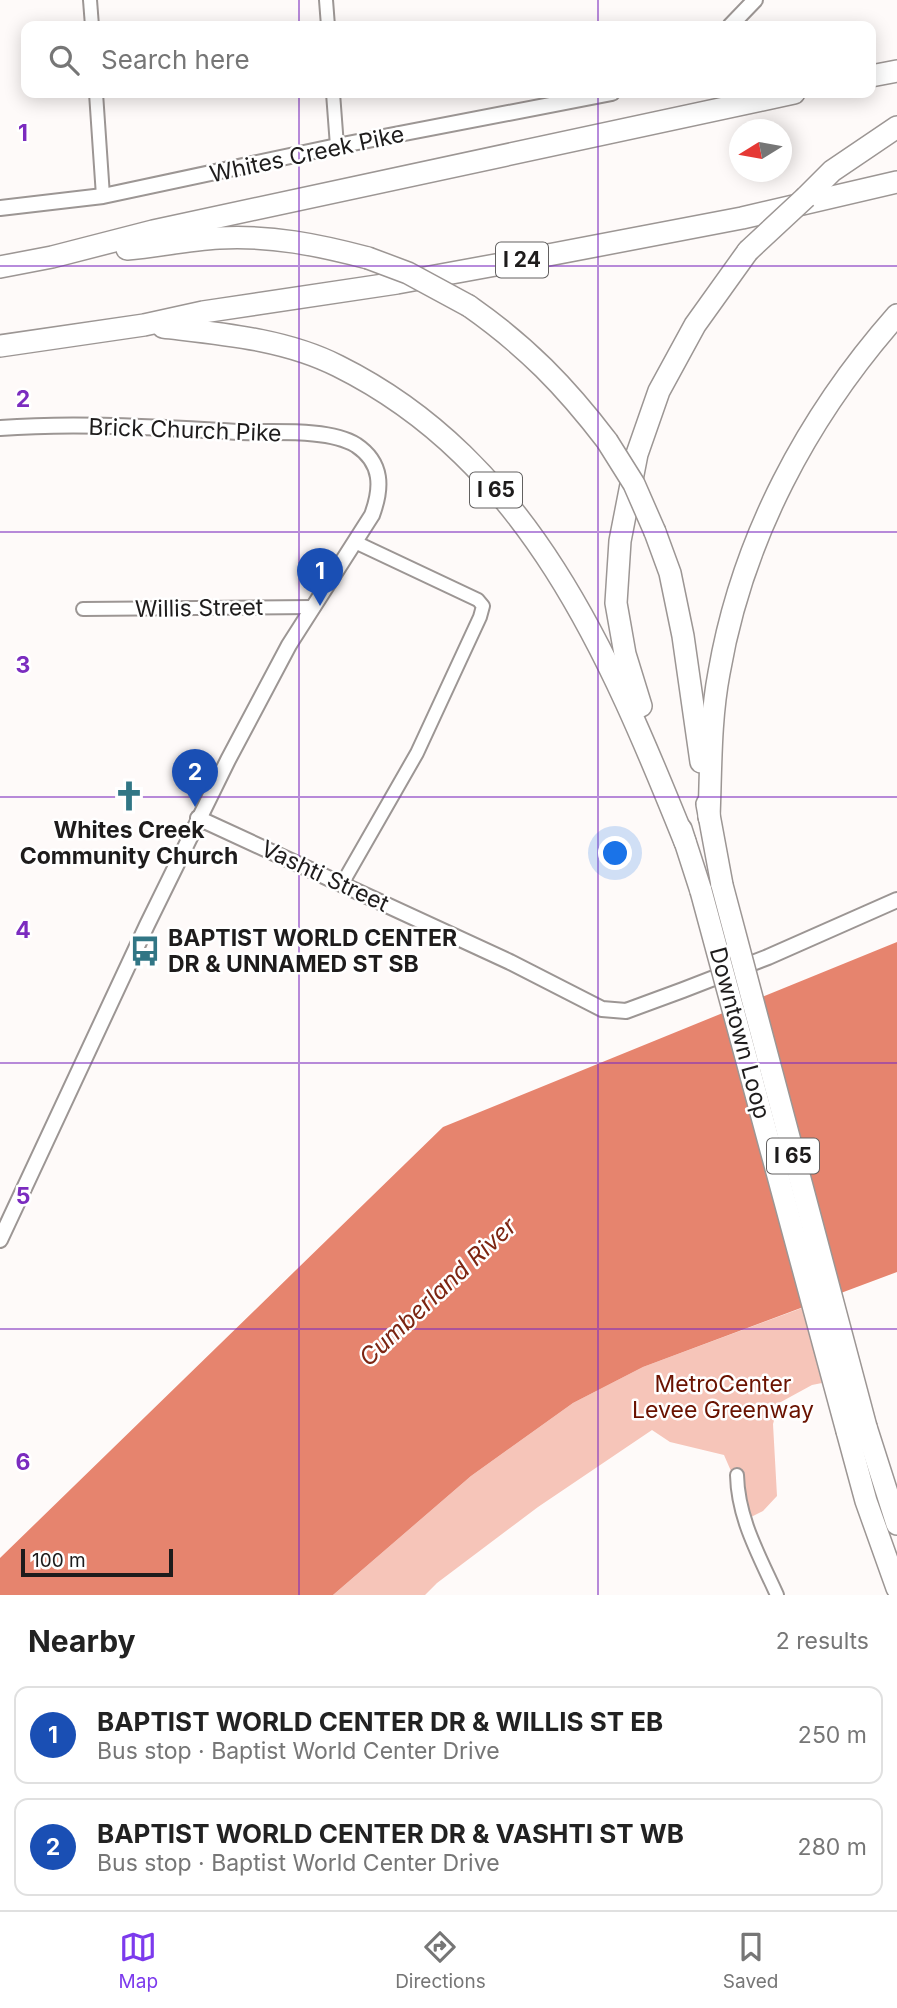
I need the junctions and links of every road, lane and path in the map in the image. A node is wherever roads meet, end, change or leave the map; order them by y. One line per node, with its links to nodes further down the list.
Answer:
1 (90, 0): 4 (street)
2 (326, 0): 5 (street)
3 (755, 0): 6 (street)
4 (92, 21)
5 (328, 21)
6 (735, 21)
7 (897, 71): 8 (highway)
8 (876, 75)
9 (96, 98): 16 (street)
10 (333, 98): 14 (street)
11 (586, 98): 14 (street, Whites Creek Pike)
12 (771, 98): 18 (highway)
13 (897, 127): 29 (highway, bridge)
14 (337, 146): 16 (street, Whites Creek Pike)
15 (897, 182): 21 (highway, I 24)
16 (103, 196): 17 (street, Whites Creek Pike)
17 (0, 208)
18 (52, 257): 19 (highway); 27 (highway, I 65, bridge)
19 (0, 267)
20 (897, 315): 27 (highway)
21 (144, 325): 22 (highway, I 24); 29 (highway, I 65)
22 (0, 346)
23 (0, 428): 24 (street, Brick Church Pike)
24 (355, 542): 25 (street); 30 (street)
25 (314, 607): 26 (street, Willis Street); 28 (street)
26 (83, 609)
27 (709, 817): 33 (highway, Downtown Loop / I 65, bridge)
28 (198, 818): 30 (street, Vashti Street); 32 (street)
29 (685, 842): 33 (highway, Downtown Loop / I 65, bridge)
30 (342, 884): 31 (street, Vashti Street)
31 (897, 900)
32 (0, 1240)
33 (857, 1429): 35 (highway, Downtown Loop / I 65); 36 (highway, Downtown Loop / I 65)
34 (737, 1475): 37 (street)
35 (897, 1524)
36 (897, 1588)
37 (778, 1595)

